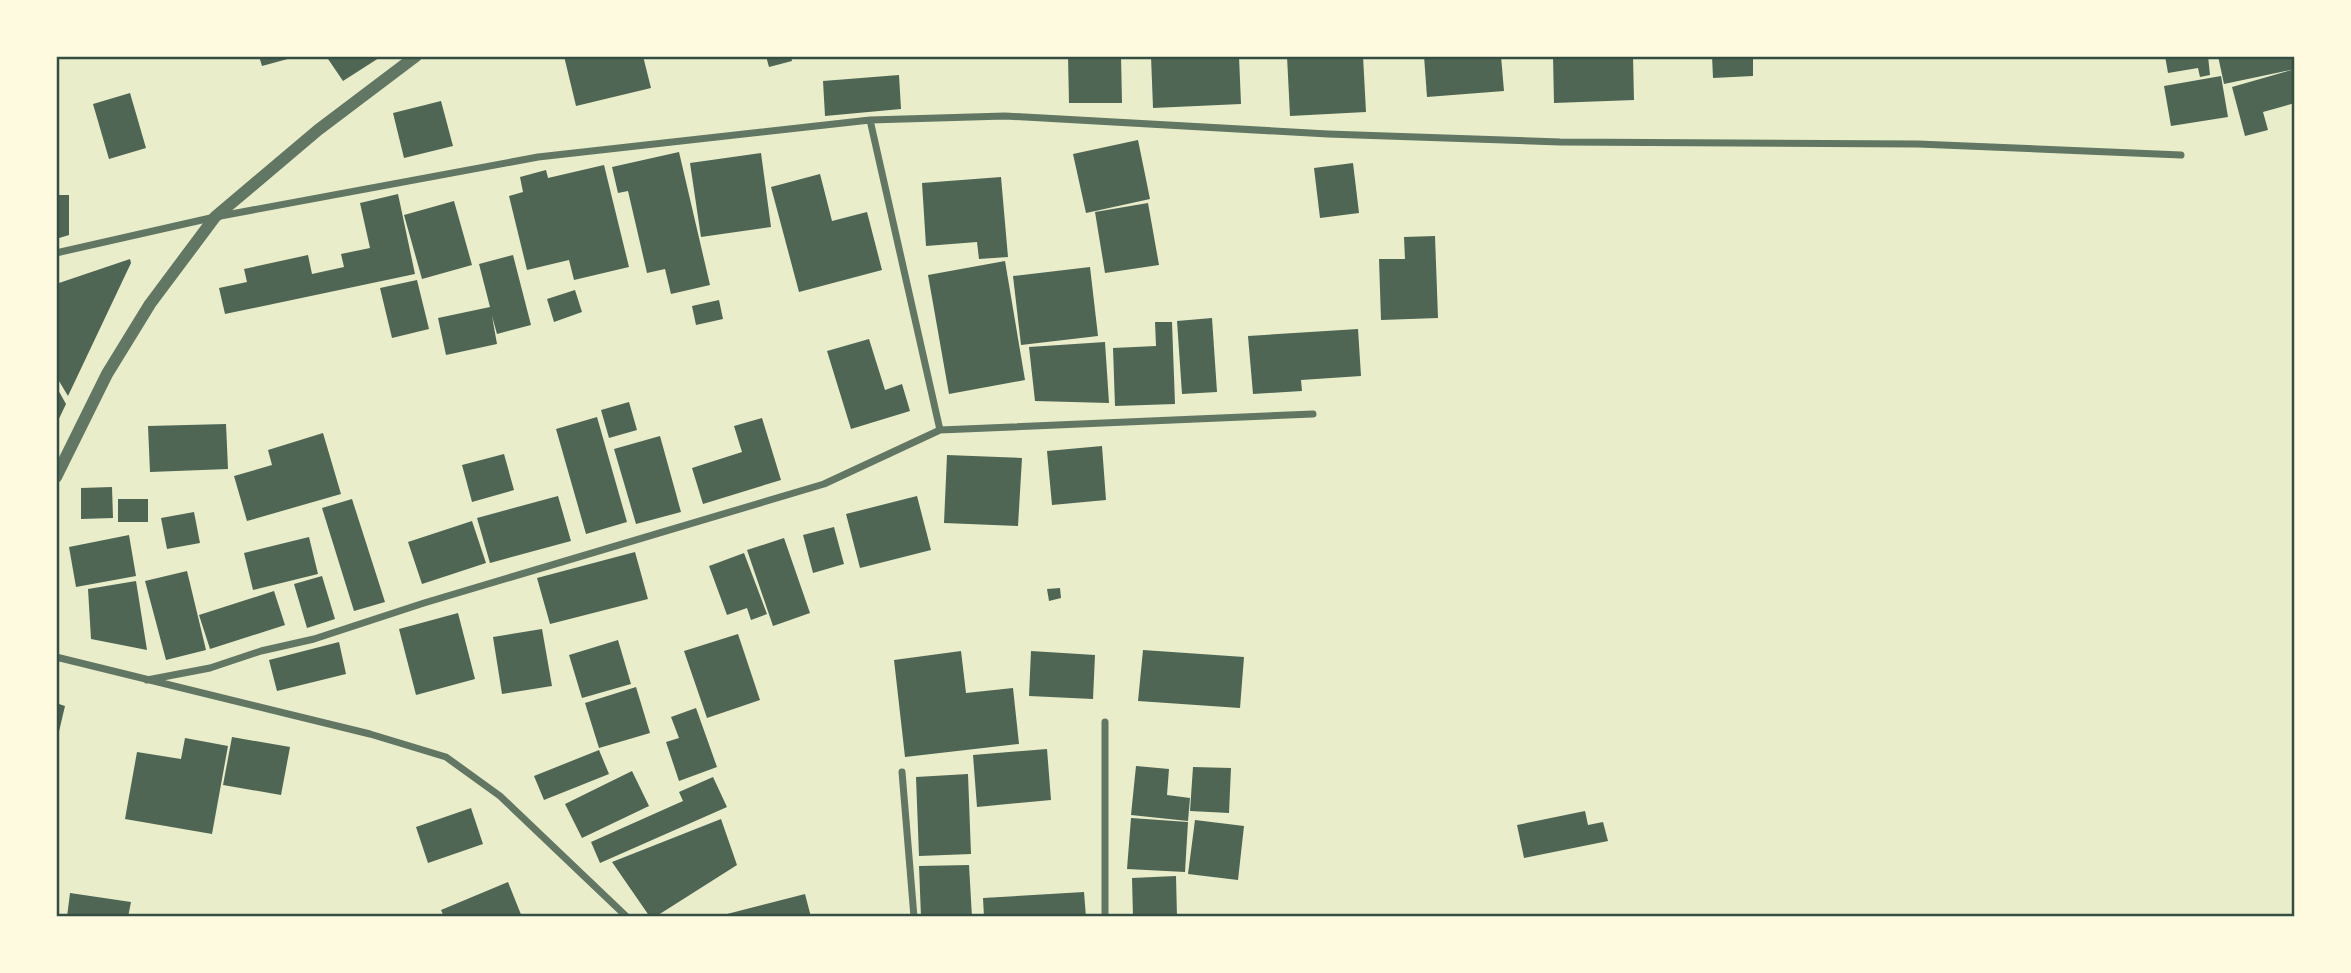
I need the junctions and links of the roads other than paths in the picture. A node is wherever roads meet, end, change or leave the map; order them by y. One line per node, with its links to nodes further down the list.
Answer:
1 (416, 56): 4 (street)
2 (870, 120): 3 (street); 4 (street); 7 (street)
3 (2181, 155)
4 (215, 217): 5 (street); 8 (street)
5 (56, 253)
6 (1313, 414): 7 (street)
7 (940, 430): 10 (street)
8 (56, 477)
9 (56, 657): 10 (street)
10 (147, 680): 13 (street)
11 (1105, 722): 15 (street)
12 (902, 772): 14 (street)
13 (627, 917)
14 (914, 917)
15 (1105, 917)

